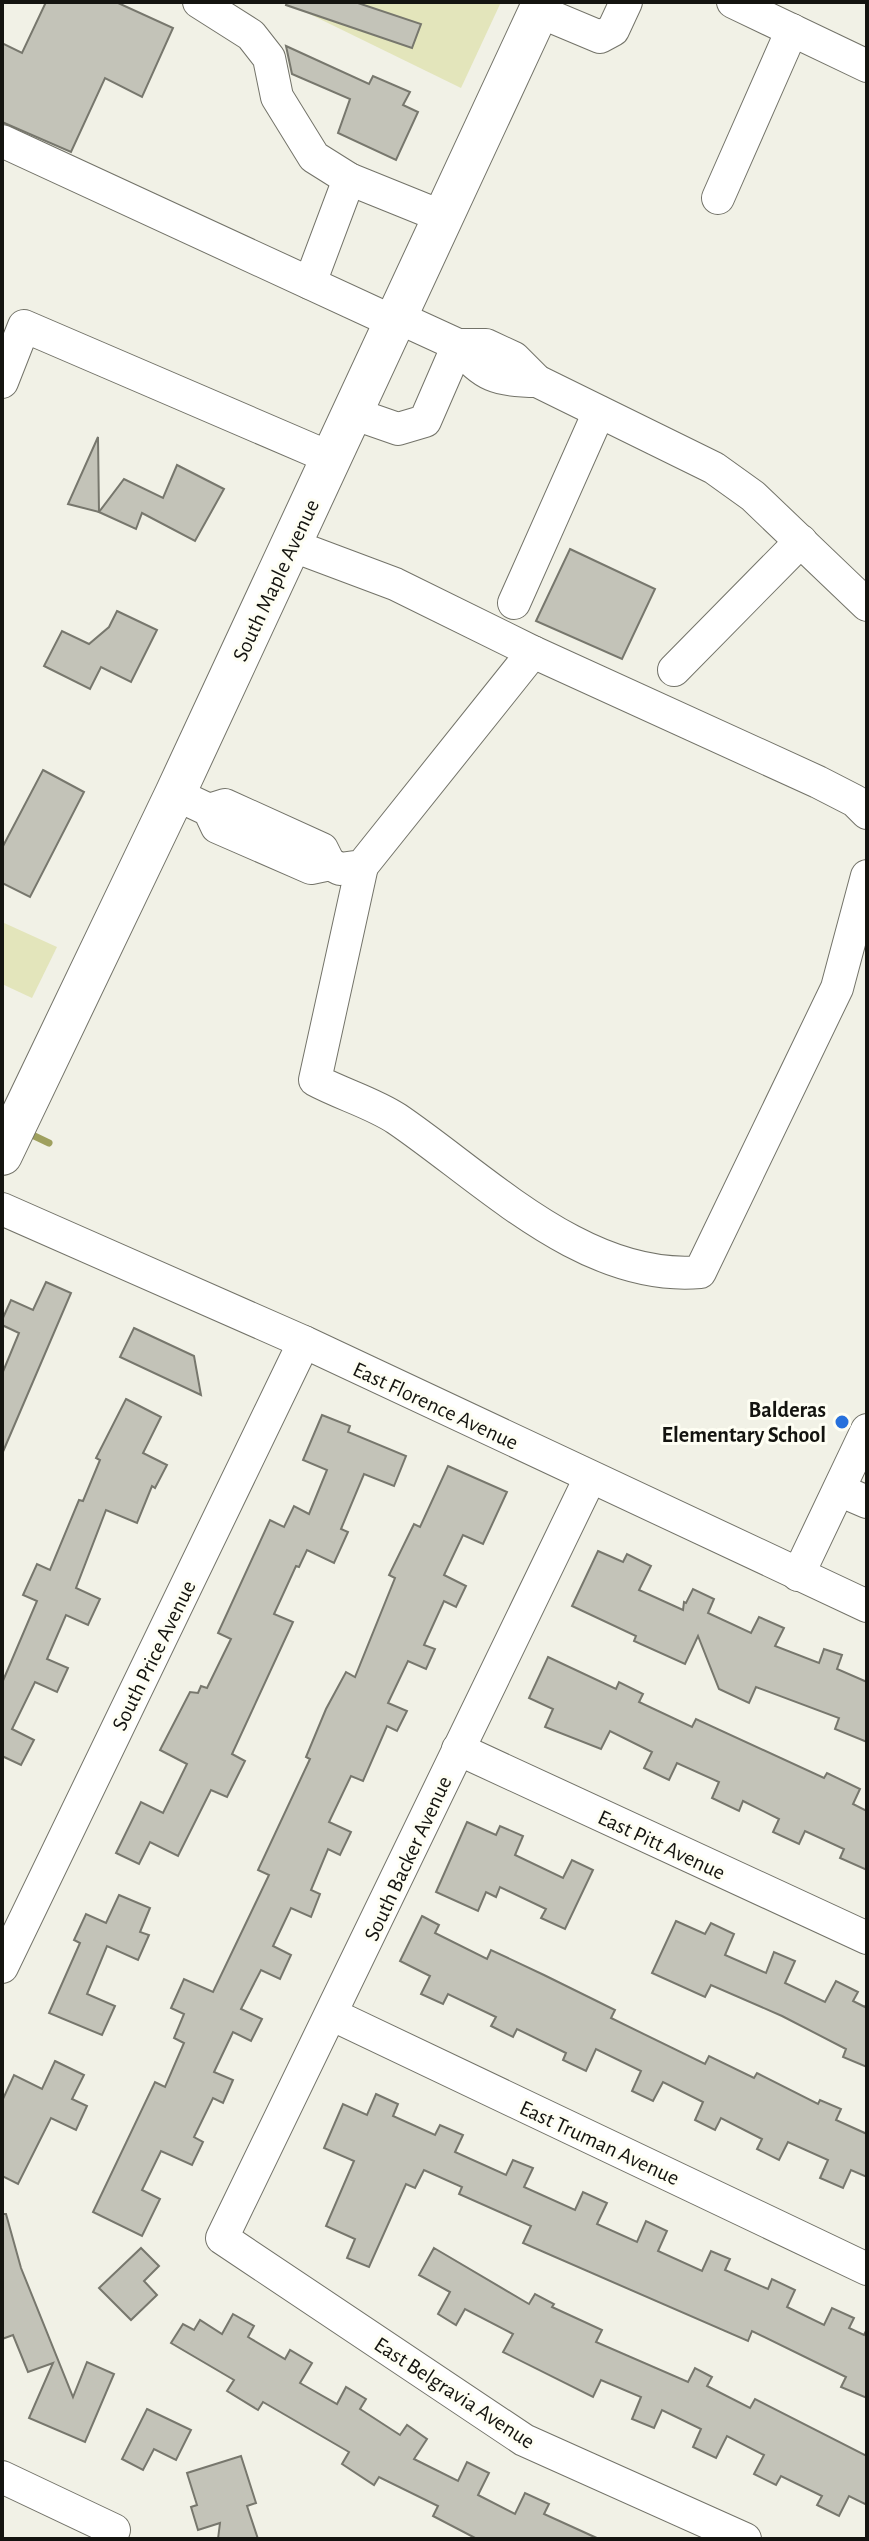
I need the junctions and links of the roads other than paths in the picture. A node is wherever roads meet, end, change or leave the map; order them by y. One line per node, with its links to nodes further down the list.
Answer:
1 (199, 2): 8 (street)
2 (626, 2): 4 (street)
3 (733, 2): 5 (street)
4 (541, 7): 10 (main road, South Maple Avenue)
5 (792, 30): 6 (street); 9 (street)
6 (867, 66)
7 (2, 141): 11 (street)
8 (349, 179): 10 (street); 11 (street)
9 (718, 198)
10 (443, 217): 12 (main road, South Maple Avenue)
11 (310, 283): 12 (street)
12 (395, 320): 13 (street); 16 (main road, South Maple Avenue)
13 (458, 345): 15 (street); 16 (street)
14 (2, 382): 17 (street)
15 (599, 412): 18 (street); 20 (street)
16 (352, 413): 17 (main road, South Maple Avenue)
17 (331, 458): 19 (main road, South Maple Avenue)
18 (801, 541): 21 (street); 23 (street)
19 (291, 545): 22 (street); 24 (main road, South Maple Avenue)
20 (514, 603)
21 (867, 605)
22 (533, 652): 25 (street); 26 (street)
23 (674, 670)
24 (192, 802): 26 (street); 28 (main road, South Maple Avenue)
25 (867, 813)
26 (362, 866): 27 (street)
27 (867, 876)
28 (2, 1155)
29 (2, 1209): 30 (street, East Florence Avenue)
30 (304, 1342): 32 (street, East Florence Avenue); 38 (street, South Price Avenue)
31 (867, 1430): 33 (street)
32 (590, 1478): 34 (street, East Florence Avenue); 36 (street, South Backer Avenue)
33 (853, 1496): 34 (street)
34 (798, 1575): 35 (street, East Florence Avenue)
35 (867, 1606)
36 (458, 1749): 37 (street, East Pitt Avenue); 39 (street, South Backer Avenue)
37 (867, 1938)
38 (2, 1967)
39 (333, 2015): 40 (street, South Backer Avenue); 41 (street, East Truman Avenue)
40 (222, 2238): 44 (street, East Belgravia Avenue)
41 (867, 2269)
42 (2, 2477): 43 (street)
43 (112, 2535)
44 (745, 2539)

